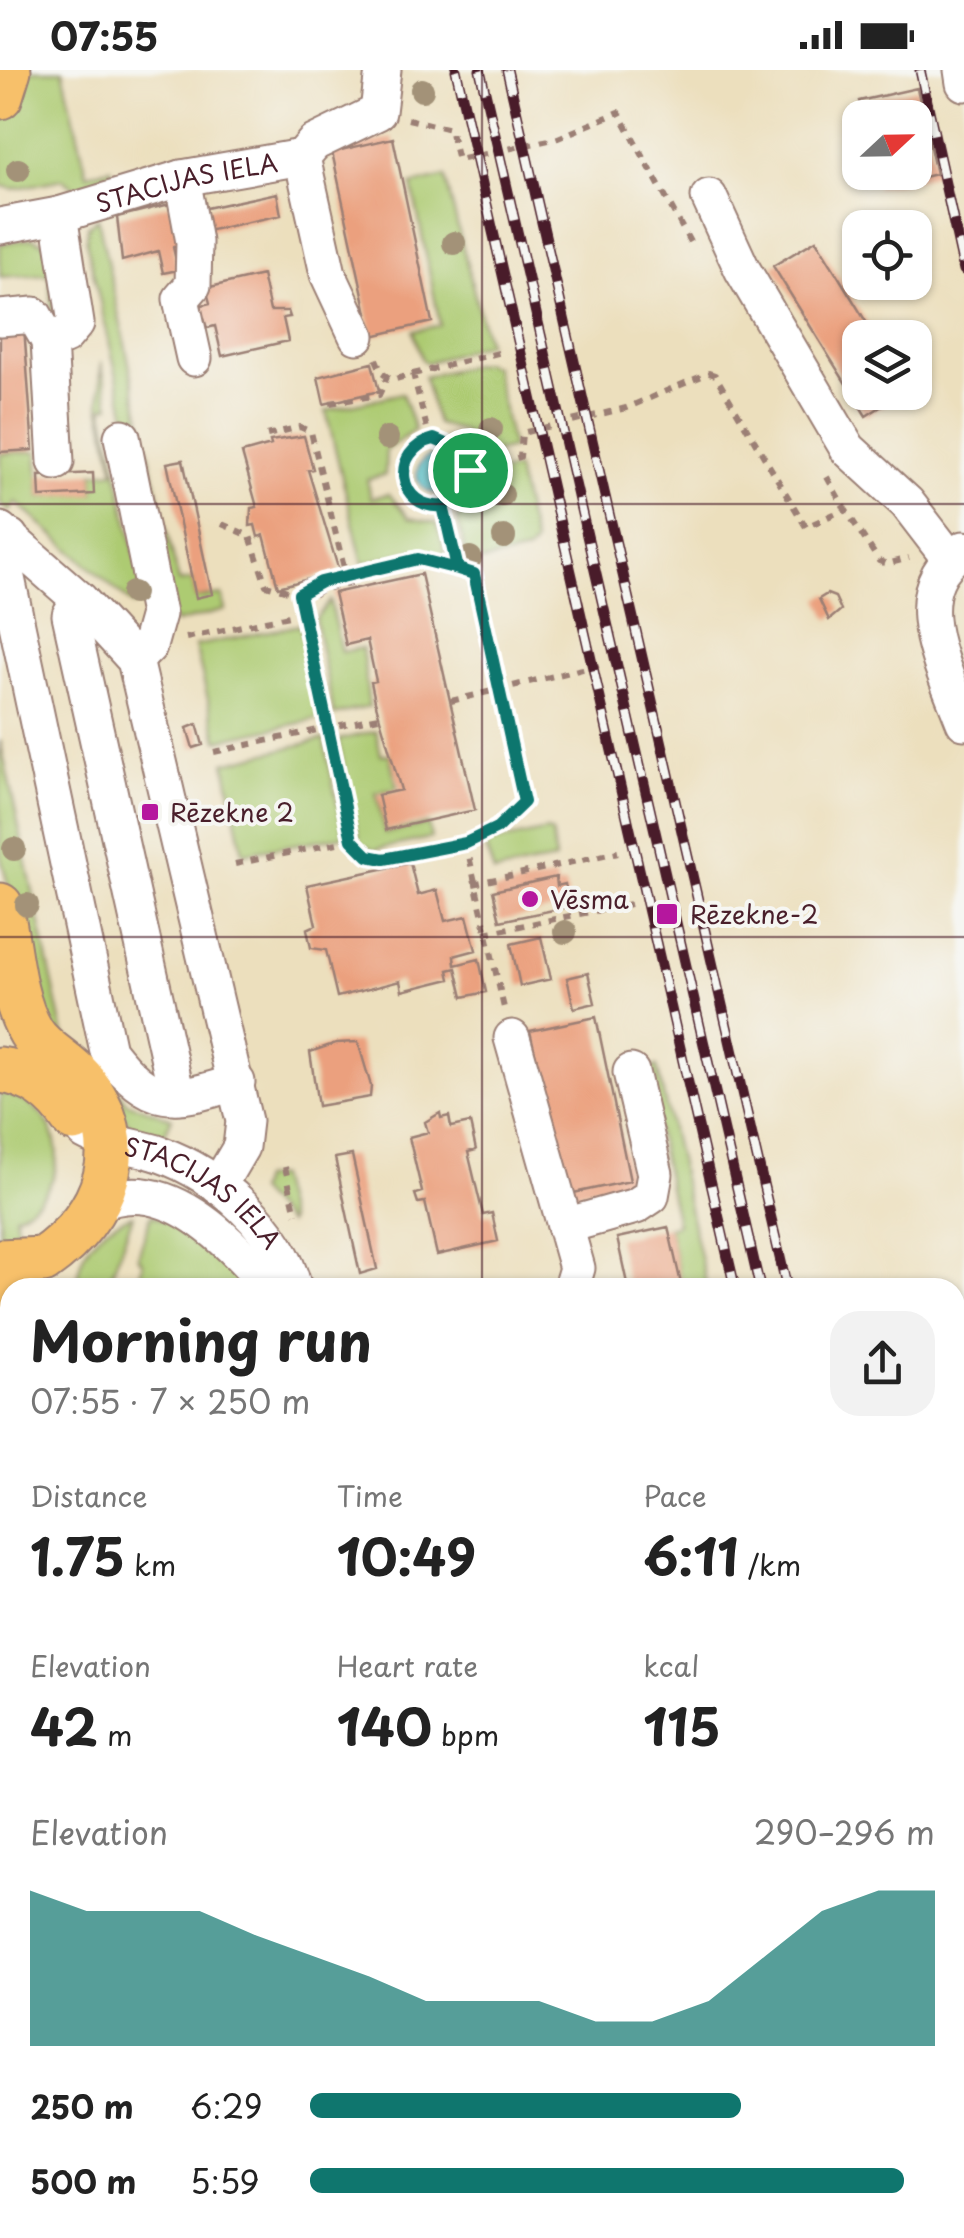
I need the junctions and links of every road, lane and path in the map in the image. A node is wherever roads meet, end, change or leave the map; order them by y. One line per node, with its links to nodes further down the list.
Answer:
1 (8, 70): 5 (main road)
2 (383, 70): 6 (street)
3 (962, 70): 4 (street)
4 (964, 83)
5 (0, 96)
6 (378, 112): 7 (street, STACIJAS IELA); 12 (path)
7 (302, 157): 8 (street, STACIJAS IELA); 15 (street)
8 (182, 178): 10 (street, STACIJAS IELA); 17 (street)
9 (708, 197): 31 (street)
10 (59, 215): 11 (street, STACIJAS IELA); 14 (street)
11 (0, 226)
12 (696, 254)
13 (0, 318): 14 (street)
14 (48, 341): 25 (street)
15 (360, 347): 19 (path)
16 (502, 352): 18 (path)
17 (194, 358)
18 (413, 374): 19 (path); 23 (path)
19 (387, 377): 20 (path)
20 (330, 403)
21 (267, 435): 34 (path)
22 (122, 437): 39 (street)
23 (430, 440): 26 (path); 27 (path)
24 (817, 460): 28 (path)
25 (56, 462)
26 (470, 470): 27 (path); 28 (path)
27 (443, 506): 32 (path)
28 (845, 509): 31 (path)
29 (222, 524): 35 (path)
30 (5, 534): 36 (street); 59 (street)
31 (957, 554): 44 (street)
32 (458, 569): 33 (path); 41 (path)
33 (364, 572): 34 (path); 37 (path)
34 (346, 576): 35 (path)
35 (299, 594): 37 (path)
36 (80, 600): 39 (street); 59 (street)
37 (302, 608): 38 (path); 45 (path)
38 (186, 638)
39 (135, 660): 58 (street)
40 (603, 664): 41 (path)
41 (500, 689): 42 (path); 48 (path)
42 (451, 701)
43 (379, 717): 45 (path)
44 (964, 722)
45 (328, 729): 46 (path); 47 (path)
46 (214, 752)
47 (352, 840): 48 (path); 50 (path)
48 (466, 843): 51 (path)
49 (618, 852): 51 (path)
50 (234, 864)
51 (472, 884): 54 (path)
52 (630, 904): 54 (path)
53 (0, 906): 60 (main road)
54 (484, 934): 55 (path)
55 (509, 1026): 65 (street)
56 (2, 1063): 60 (main road)
57 (630, 1072): 65 (street)
58 (238, 1082): 59 (street); 62 (street)
59 (177, 1096)
60 (95, 1134): 62 (street, STACIJAS IELA); 63 (main road); 66 (main road, STACIJAS IELA)
61 (284, 1166): 64 (path)
62 (218, 1186): 68 (street, STACIJAS IELA)
63 (98, 1204): 66 (main road); 67 (street, STACIJAS IELA)
64 (298, 1225)
65 (565, 1226): 69 (street)
66 (32, 1270)
67 (261, 1278)
68 (289, 1278)
69 (574, 1278)

